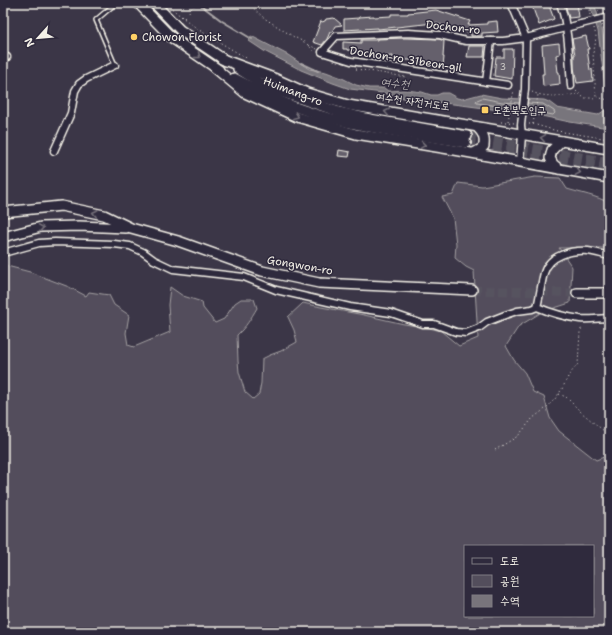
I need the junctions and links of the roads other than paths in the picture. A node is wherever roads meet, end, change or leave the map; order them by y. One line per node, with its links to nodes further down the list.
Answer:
1 (116, 3): 12 (lane)
2 (138, 3): 13 (main road, Huimang-ro, one-way to 13)
3 (154, 3): 11 (main road, Huimang-ro)
4 (511, 3): 8 (street)
5 (560, 3): 7 (street)
6 (607, 18): 7 (street, Dochon-ro, bridge)
7 (565, 28): 8 (street, Dochon-ro); 16 (street)
8 (526, 38): 9 (street, Dochon-ro); 18 (street)
9 (491, 41): 10 (street, Dochon-ro); 14 (street)
10 (322, 52): 14 (street, Dochon-ro 31beon-gil)
11 (222, 59): 13 (main road, Huimang-ro); 17 (main road, one-way to 11)
12 (115, 65): 21 (street)
13 (215, 68): 22 (main road, one-way to 22)
14 (486, 82): 15 (street, Dochon-ro 31beon-gil)
15 (508, 85)
16 (571, 86)
17 (477, 127): 18 (main road); 22 (main road)
18 (522, 130): 19 (main road, one-way to 18); 23 (street)
19 (561, 141): 20 (main road); 24 (main road)
20 (609, 149)
21 (54, 151)
22 (474, 153): 23 (main road)
23 (520, 162): 24 (main road)
24 (560, 169): 25 (main road, one-way to 25)
25 (609, 178)
26 (3, 212): 27 (main road, Gongwon-ro, one-way to 26)
27 (131, 228): 28 (main road, Gongwon-ro, one-way to 27); 31 (main road, Gongwon-ro)
28 (3, 237)
29 (3, 253): 34 (street)
30 (609, 256): 34 (street)
31 (472, 290)
32 (577, 293): 33 (main road)
33 (609, 293)
34 (537, 307): 35 (street)
35 (609, 318)

